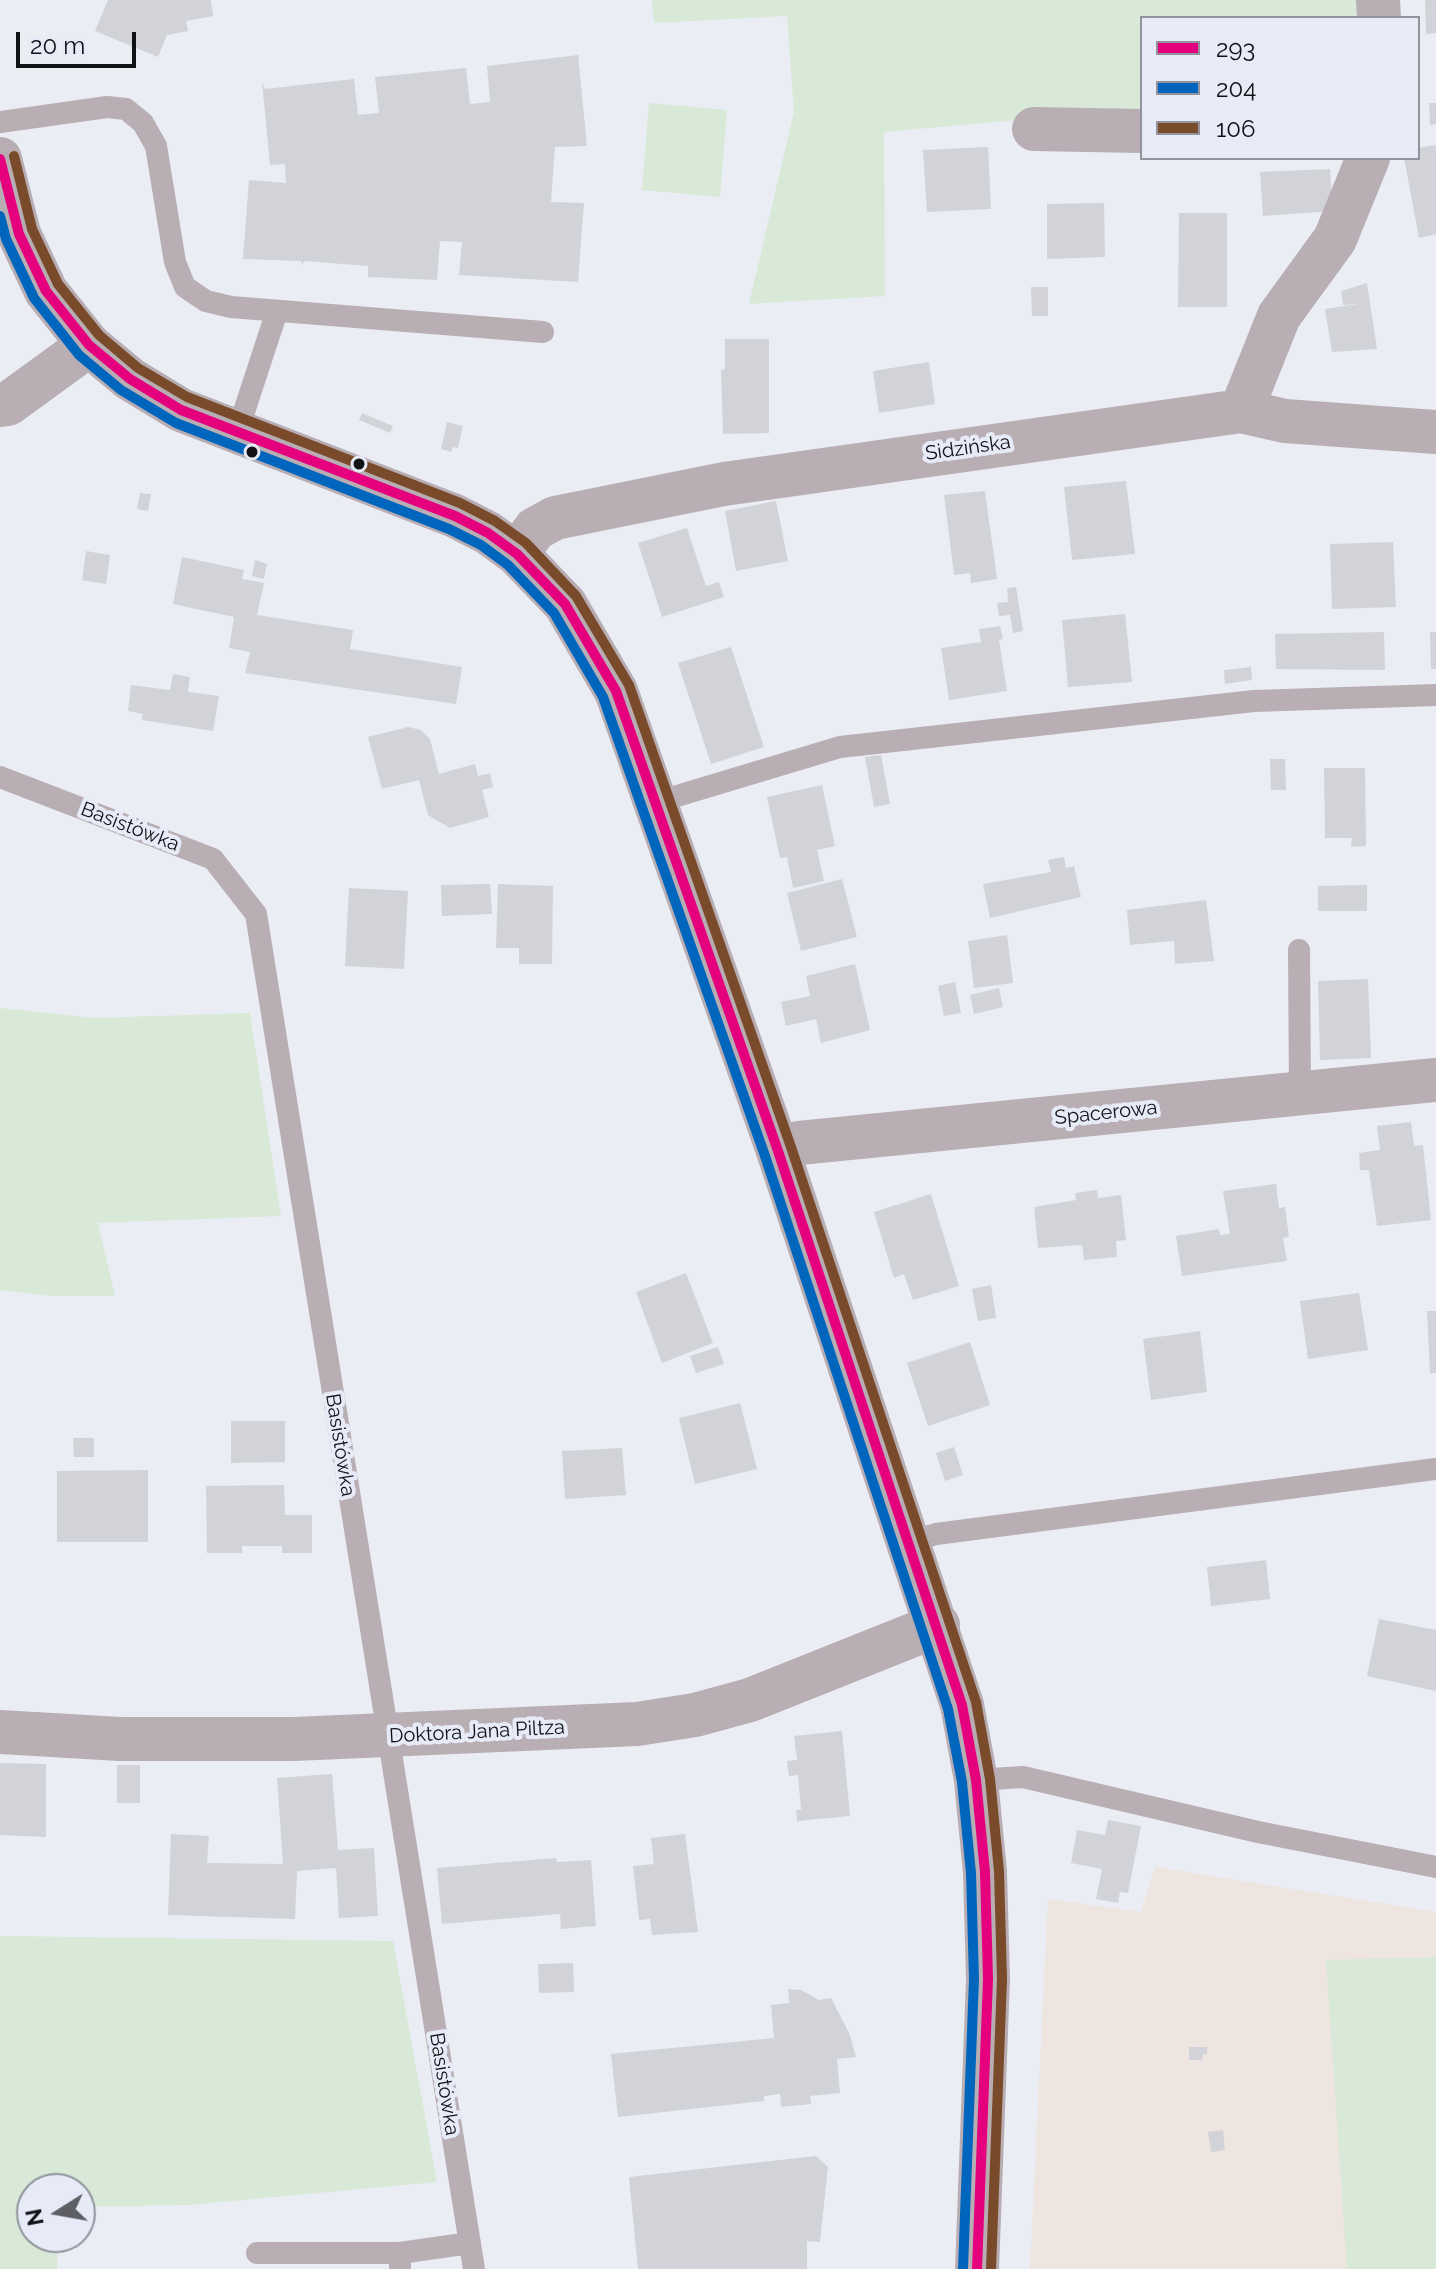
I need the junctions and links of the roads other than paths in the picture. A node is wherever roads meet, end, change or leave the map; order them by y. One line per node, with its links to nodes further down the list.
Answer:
1 (0, 122): 6 (lane)
2 (1034, 129): 3 (street)
3 (1140, 131)
4 (0, 159): 8 (street)
5 (1365, 160): 10 (street)
6 (277, 311): 7 (lane); 12 (lane)
7 (543, 332)
8 (89, 345): 9 (street); 12 (street)
9 (0, 405)
10 (1241, 411): 11 (street, Sidzińska); 13 (street, Sidzińska)
11 (1436, 432)
12 (237, 433): 13 (street)
13 (517, 554): 16 (street)
14 (1436, 695): 16 (lane)
15 (0, 777): 25 (lane, Basistówka)
16 (657, 802): 20 (street)
17 (1299, 950): 19 (lane)
18 (1436, 1080): 19 (street, Spacerowa)
19 (1300, 1094): 20 (street, Spacerowa)
20 (778, 1151): 22 (street)
21 (1436, 1469): 22 (lane)
22 (910, 1542): 23 (street)
23 (938, 1625): 25 (street, Doktora Jana Piltza); 26 (street)
24 (0, 1732): 25 (street, Doktora Jana Piltza)
25 (387, 1738): 28 (lane, Basistówka)
26 (976, 1780): 27 (lane); 32 (street)
27 (1436, 1867)
28 (470, 2243): 30 (lane); 31 (lane, Basistówka)
29 (257, 2253): 30 (lane)
30 (400, 2261)
31 (474, 2269)
32 (977, 2269)

